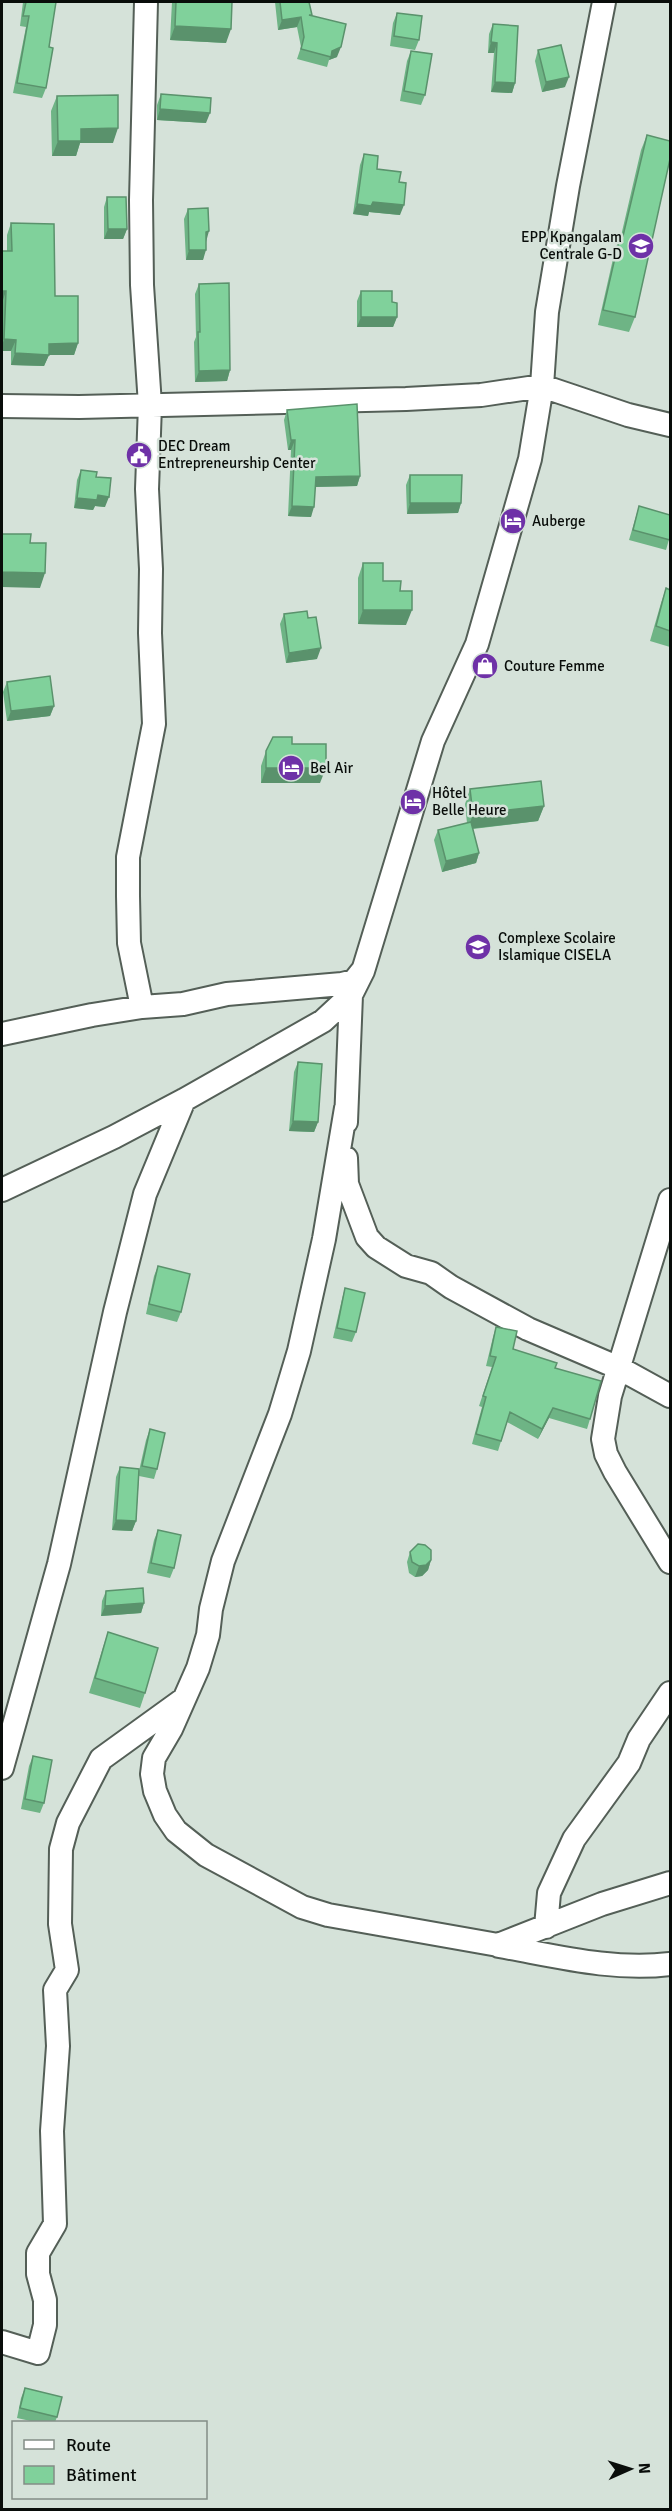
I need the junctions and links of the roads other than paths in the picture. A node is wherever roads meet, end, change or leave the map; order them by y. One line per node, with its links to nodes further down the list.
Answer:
1 (146, 2): 4 (street)
2 (604, 2): 3 (street)
3 (542, 386): 4 (street); 6 (street); 7 (street)
4 (150, 405): 5 (street); 9 (street)
5 (2, 406)
6 (670, 425)
7 (363, 970): 8 (street); 9 (street)
8 (351, 994): 11 (street); 12 (street)
9 (142, 1007): 10 (street)
10 (2, 1034)
11 (184, 1100): 13 (street); 20 (street)
12 (346, 1108): 15 (street); 19 (street)
13 (2, 1190)
14 (670, 1200): 15 (street)
15 (619, 1368): 16 (street); 17 (street)
16 (670, 1396)
17 (670, 1562)
18 (670, 1693): 22 (street)
19 (184, 1699): 23 (street); 25 (street)
20 (2, 1768)
21 (670, 1883): 22 (street)
22 (546, 1927): 23 (street)
23 (498, 1945): 24 (street)
24 (670, 1964)
25 (2, 2342)

